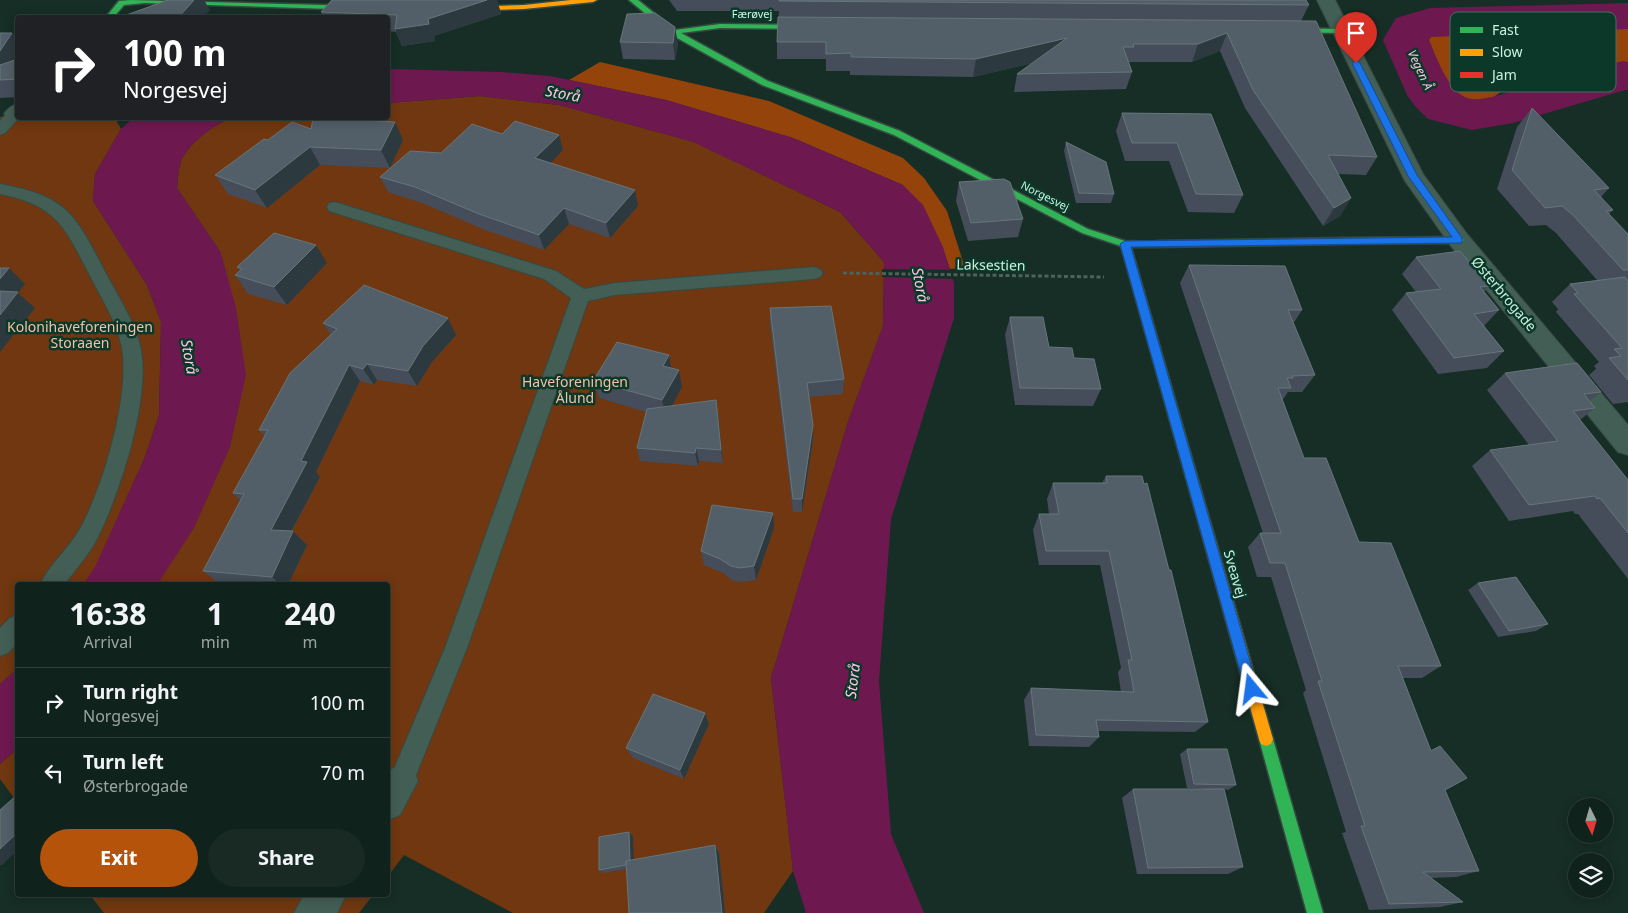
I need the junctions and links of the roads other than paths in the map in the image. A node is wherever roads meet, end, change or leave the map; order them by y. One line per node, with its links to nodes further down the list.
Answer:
1 (593, 0): 5 (street)
2 (633, 0): 10 (street, Norgesvej)
3 (1326, 0): 9 (street, Østerbrogade)
4 (377, 8): 6 (street)
5 (450, 9)
6 (111, 15)
7 (830, 27): 10 (street, Færøvej)
8 (1270, 30): 9 (street)
9 (1340, 31): 15 (street, Østerbrogade)
10 (673, 32): 16 (street, Norgesvej)
11 (10, 112): 12 (lane)
12 (0, 130)
13 (0, 188): 20 (lane)
14 (335, 207): 18 (lane)
15 (1459, 240): 16 (street, Norgesvej); 19 (street, Østerbrogade)
16 (1125, 244): 26 (street, Sveavej)
17 (814, 273): 18 (lane)
18 (581, 296): 23 (lane)
19 (1628, 444)
20 (52, 582)
21 (15, 628): 22 (lane)
22 (0, 645)
23 (394, 792)
24 (326, 897): 25 (street)
25 (313, 913)
26 (1315, 913)

